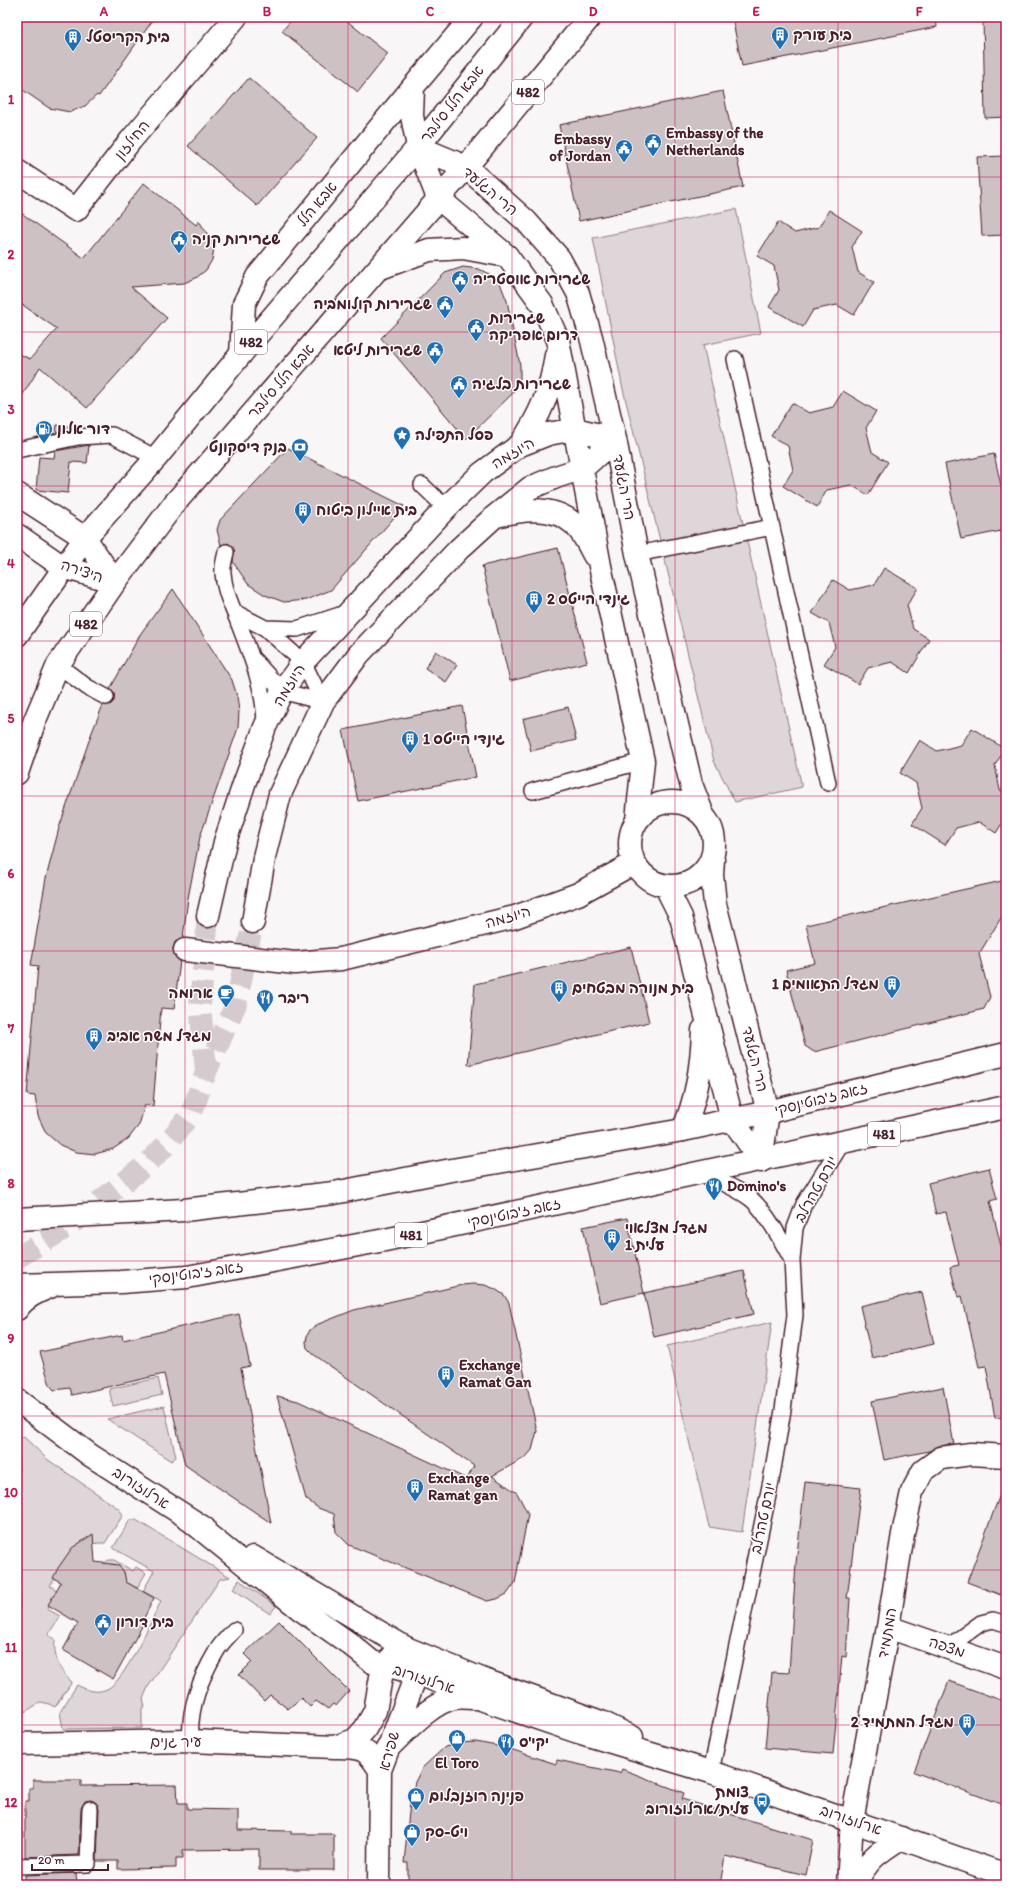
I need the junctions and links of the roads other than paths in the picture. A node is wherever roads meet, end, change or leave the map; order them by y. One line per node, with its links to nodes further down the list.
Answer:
1 (235, 17): 8 (street, החילזון)
2 (472, 17): 5 (street, אבא הלל)
3 (522, 17): 6 (street, אבא הלל סילבר / 482)
4 (590, 17): 7 (street, אבא הלל סילבר / 482)
5 (413, 87): 6 (street); 13 (street, אבא הלל)
6 (418, 147): 7 (street, הרי הגלעד); 9 (street); 13 (street, אבא הלל סילבר / 482)
7 (466, 167): 9 (street, אבא הלל סילבר / 482); 16 (street, הרי הגלעד)
8 (17, 170)
9 (438, 198): 10 (street); 11 (street, אבא הלל סילבר / 482)
10 (507, 256): 11 (street); 12 (street)
11 (377, 270): 32 (street, אבא הלל סילבר / 482)
12 (558, 340): 15 (street); 17 (street)
13 (241, 354): 19 (street, אבא הלל סילבר / 482)
14 (735, 359): 25 (lane)
15 (575, 429): 16 (street, היוזמה); 17 (street, היוזמה); 20 (street)
16 (615, 439): 20 (street); 29 (street, הרי הגלעד)
17 (520, 445): 23 (street, היוזמה)
18 (17, 450): 19 (lane)
19 (156, 458): 27 (street, אבא הלל סילבר / 482)
20 (583, 468): 24 (street); 30 (street)
21 (422, 485): 23 (lane)
22 (17, 494): 27 (street, היצירה)
23 (446, 508): 34 (street, היוזמה)
24 (494, 517): 30 (street); 42 (street)
25 (772, 527): 29 (lane); 46 (lane)
26 (17, 536): 31 (street, היצירה)
27 (85, 538): 31 (street, אבא הלל סילבר / 482); 32 (street, היצירה)
28 (226, 552): 33 (lane)
29 (637, 554): 48 (street, הרי הגלעד)
30 (600, 566): 44 (street)
31 (63, 567): 32 (street, היצירה); 36 (street, אבא הלל סילבר / 482)
32 (115, 582): 39 (street, אבא הלל סילבר / 482)
33 (234, 612): 35 (lane); 37 (lane)
34 (347, 613): 35 (lane); 38 (street, היוזמה)
35 (265, 628): 38 (lane)
36 (17, 636)
37 (251, 657): 40 (lane); 43 (lane)
38 (303, 662): 40 (street, היוזמה); 42 (lane)
39 (58, 665): 41 (lane); 45 (street, אבא הלל סילבר / 482)
40 (282, 691): 42 (lane); 43 (street, היוזמה)
41 (106, 697)
42 (323, 702): 54 (street)
43 (265, 727): 53 (street, היוזמה)
44 (643, 761): 47 (lane); 49 (street)
45 (17, 773)
46 (828, 782)
47 (533, 791)
48 (703, 815): 49 (street); 50 (street)
49 (637, 820): 51 (street)
50 (713, 859): 52 (street); 59 (street, הרי הגלעד)
51 (634, 863): 52 (street); 55 (street, היוזמה)
52 (666, 887): 56 (street)
53 (208, 916)
54 (252, 922)
55 (185, 950)
56 (704, 1006): 60 (street); 61 (street)
57 (1006, 1054): 59 (street, זאב ז'בוטינסקי)
58 (1006, 1107): 62 (street, זאב ז'בוטינסקי / 481)
59 (768, 1112): 60 (street, זאב ז'בוטינסקי); 63 (street, הרי הגלעד)
60 (732, 1119): 61 (street, זאב ז'בוטינסקי); 63 (street)
61 (683, 1130): 65 (street, זאב ז'בוטינסקי)
62 (842, 1143): 63 (street, זאב ז'בוטינסקי / 481); 66 (lane, יורם טהרלב)
63 (761, 1161): 64 (street, זאב ז'בוטינסקי / 481)
64 (701, 1173): 66 (lane, יורם טהרלב); 67 (street, זאב ז'בוטינסקי / 481)
65 (17, 1219)
66 (792, 1260): 89 (lane, יורם טהרלב)
67 (57, 1284): 68 (street, זאב ז'בוטינסקי / 481); 69 (street)
68 (17, 1285)
69 (17, 1309)
70 (17, 1400): 72 (street, ארלוזורוב)
71 (17, 1415): 72 (street, ארלוזורוב)
72 (90, 1455): 74 (street, ארלוזורוב)
73 (1006, 1456): 76 (street, המתמיד)
74 (191, 1521): 79 (street, ארלוזורוב); 80 (street, ארלוזורוב)
75 (1006, 1624): 78 (lane)
76 (888, 1627): 78 (street, מצפה); 91 (street, המתמיד)
77 (234, 1630): 84 (lane)
78 (948, 1647): 81 (street, מצפה)
79 (406, 1648): 80 (street); 82 (street); 89 (street, ארלוזורוב)
80 (384, 1666): 82 (street, ארלוזורוב); 86 (street, עיר גנים)
81 (1006, 1668)
82 (417, 1674): 83 (street, ארלוזורוב); 87 (street, שפירא)
83 (478, 1698): 87 (street); 89 (street, ארלוזורוב)
84 (191, 1741): 85 (street, עיר גנים); 86 (street, עיר גנים)
85 (17, 1744)
86 (335, 1747): 88 (street, עיר גנים)
87 (387, 1749): 88 (street, שפירא)
88 (380, 1770): 95 (street, שפירא)
89 (703, 1770): 91 (street, ארלוזורוב)
90 (90, 1809): 93 (lane)
91 (852, 1821): 92 (street, ארלוזורוב); 96 (street, המתמיד)
92 (901, 1838): 94 (street, ארלוזורוב); 97 (street)
93 (17, 1866)
94 (1006, 1875)
95 (378, 1885)
96 (848, 1885)
97 (855, 1885)

